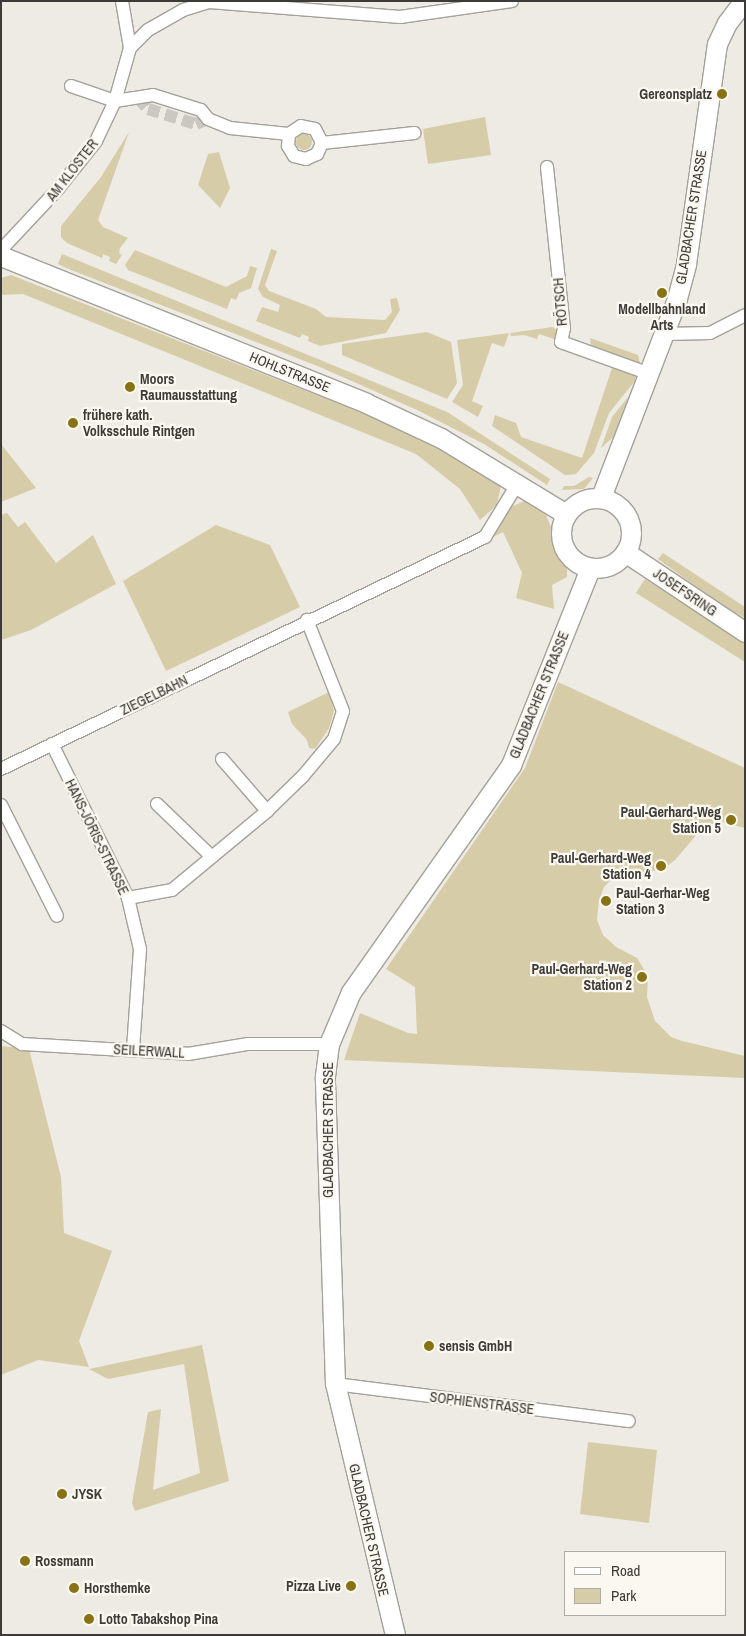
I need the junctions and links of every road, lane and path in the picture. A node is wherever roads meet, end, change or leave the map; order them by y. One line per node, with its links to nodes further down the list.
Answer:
1 (122, 1): 5 (street)
2 (512, 1): 3 (street)
3 (292, 4): 5 (street)
4 (738, 4): 15 (main road, GLADBACHER STRASSE)
5 (130, 48): 7 (street, AM KLOSTER)
6 (71, 86): 7 (street)
7 (115, 101): 9 (street); 12 (street, AM KLOSTER)
8 (414, 133): 10 (street)
9 (289, 134): 10 (street); 10 (street)
10 (322, 142)
11 (547, 167): 16 (street, RÖTSCH)
12 (1, 250)
13 (1, 256): 17 (main road, HOHLSTRASSE)
14 (745, 315): 15 (street)
15 (665, 334): 16 (main road, GLADBACHER STRASSE)
16 (650, 374): 18 (main road, GLADBACHER STRASSE)
17 (518, 483): 19 (main road, HOHLSTRASSE); 22 (street, ZIEGELBAHN)
18 (601, 497): 19 (main road); 20 (main road)
19 (566, 514): 21 (main road)
20 (626, 552): 21 (main road); 23 (main road, JOSEFSRING)
21 (590, 568): 34 (main road, GLADBACHER STRASSE)
22 (307, 620): 24 (street, ZIEGELBAHN); 29 (street)
23 (745, 632)
24 (52, 744): 26 (street, ZIEGELBAHN); 31 (street, HANS-JÖRIS-STRASSE)
25 (222, 759): 29 (street)
26 (1, 769)
27 (157, 804): 30 (street)
28 (1, 805): 32 (street)
29 (267, 811): 30 (street)
30 (212, 857): 31 (street)
31 (128, 898): 35 (street, HANS-JÖRIS-STRASSE)
32 (57, 916)
33 (1, 1031): 35 (street, SEILERWALL)
34 (330, 1044): 35 (street, SEILERWALL); 36 (main road, GLADBACHER STRASSE)
35 (132, 1050)
36 (335, 1384): 37 (street, SOPHIENSTRASSE); 38 (main road, GLADBACHER STRASSE)
37 (629, 1421)
38 (395, 1635)

